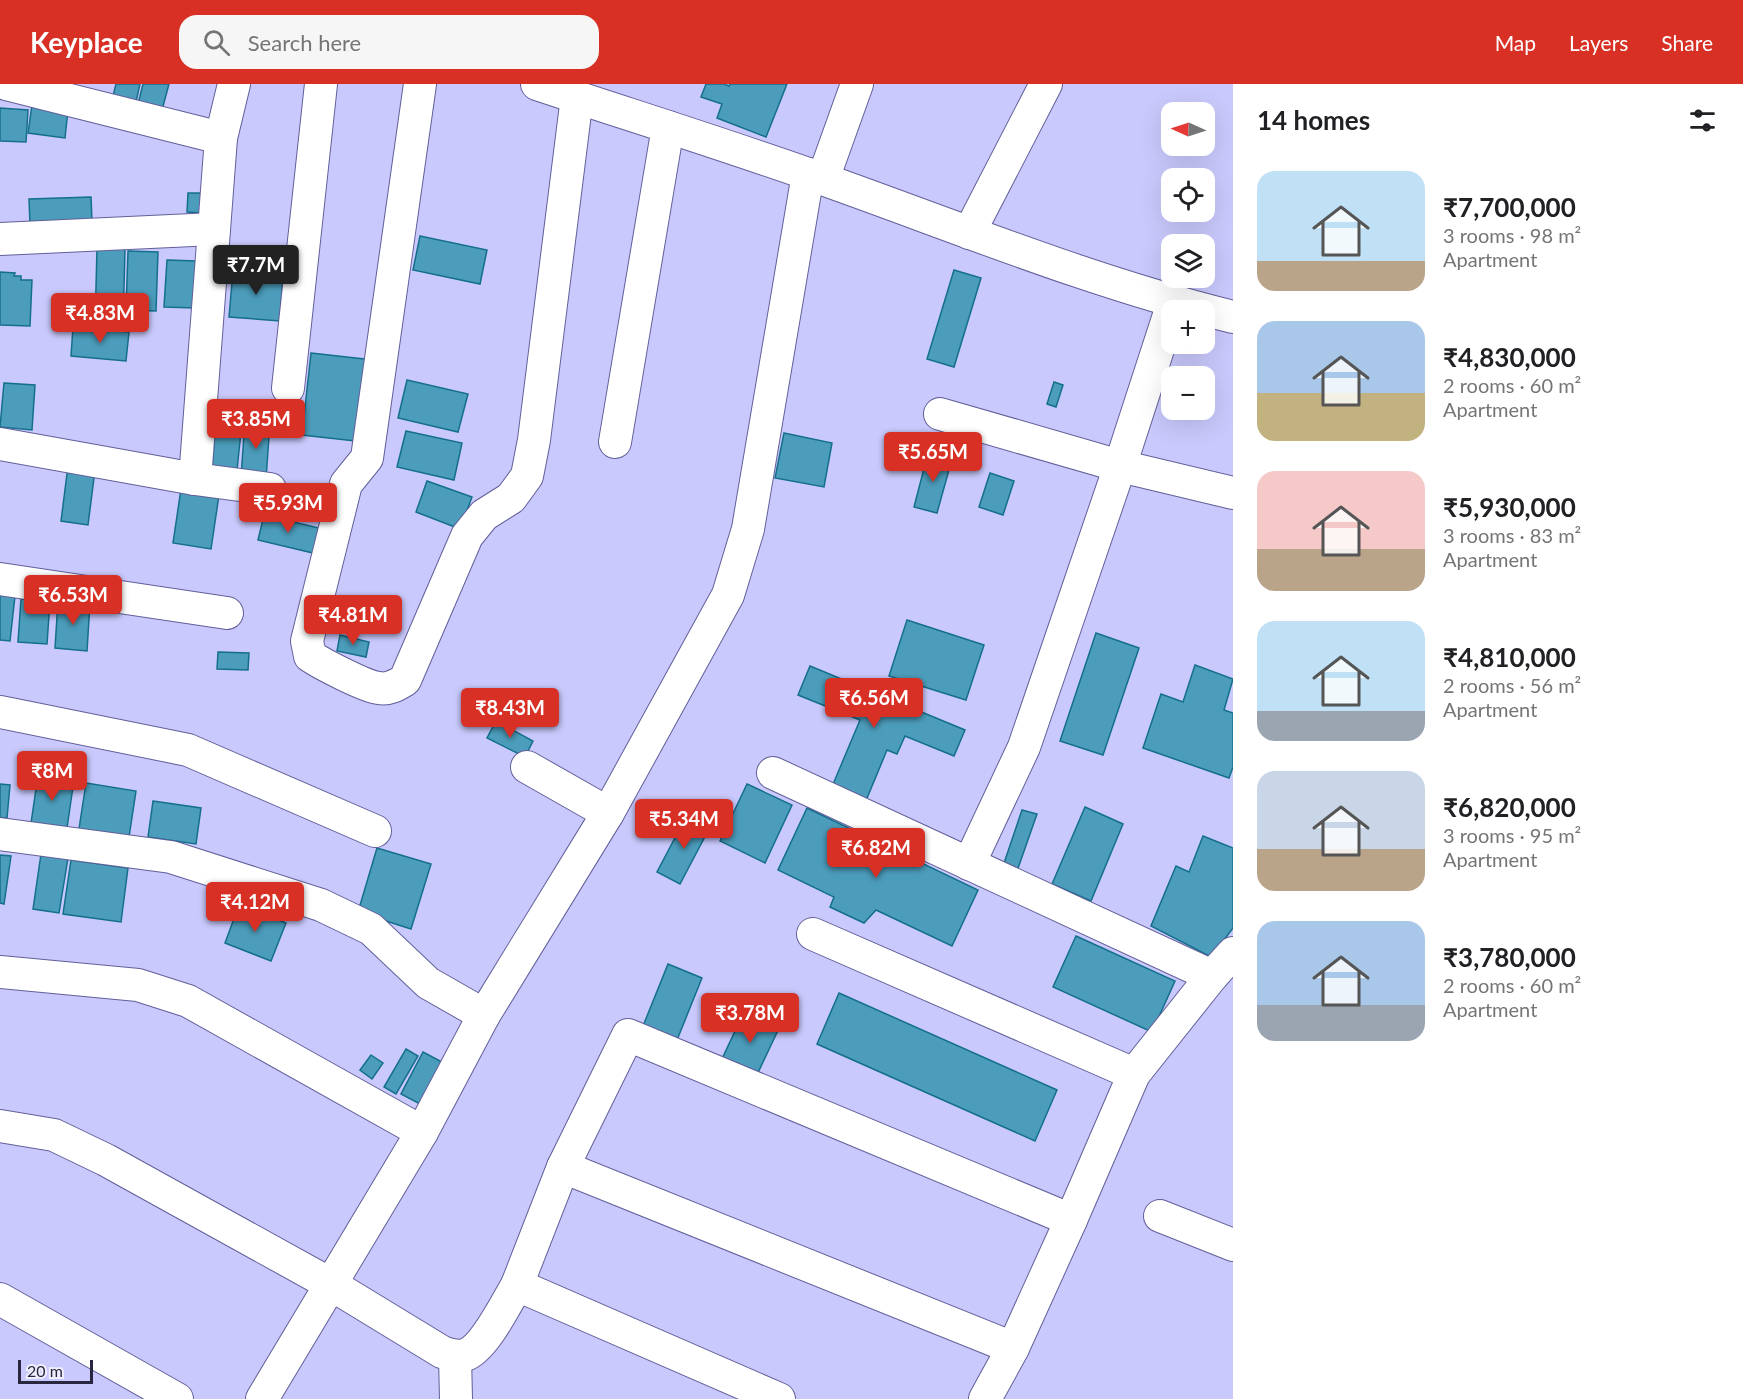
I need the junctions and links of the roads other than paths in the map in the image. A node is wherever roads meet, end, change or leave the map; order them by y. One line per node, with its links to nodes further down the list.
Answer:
1 (6, 84): 10 (street)
2 (234, 84): 10 (street)
3 (321, 84): 19 (street)
4 (420, 84): 8 (street)
5 (537, 84): 8 (street)
6 (857, 84): 11 (street)
7 (1046, 84): 13 (street)
8 (577, 97): 9 (street)
9 (668, 127): 11 (street); 21 (street)
10 (221, 138): 12 (street)
11 (816, 176): 13 (street); 32 (street)
12 (214, 229): 14 (street); 24 (street)
13 (969, 233): 15 (street)
14 (0, 239)
15 (1164, 300)
16 (1215, 313): 17 (street)
17 (1233, 317)
18 (1161, 340): 23 (street)
19 (288, 388)
20 (940, 414): 23 (street)
21 (615, 442)
22 (0, 444): 24 (street)
23 (1120, 466): 26 (street); 35 (street)
24 (195, 479): 25 (street)
25 (270, 489)
26 (1233, 493)
27 (0, 579): 28 (street)
28 (227, 613)
29 (0, 712): 33 (street)
30 (527, 767): 32 (street)
31 (773, 773): 35 (street)
32 (608, 813): 40 (street)
33 (375, 831)
34 (0, 834): 40 (street)
35 (969, 864): 39 (street)
36 (813, 934): 41 (street)
37 (1233, 953): 39 (street)
38 (0, 972): 43 (street)
39 (1212, 976): 41 (street)
40 (484, 1015): 43 (street)
41 (1134, 1074): 46 (street)
42 (0, 1126): 48 (street)
43 (422, 1132): 48 (street)
44 (563, 1167): 46 (street); 49 (street); 51 (street)
45 (1160, 1216): 47 (street)
46 (1071, 1220): 51 (street)
47 (1233, 1245)
48 (332, 1285): 52 (street); 54 (street)
49 (517, 1285): 52 (street); 56 (street)
50 (0, 1299): 53 (street)
51 (1013, 1348): 57 (street)
52 (455, 1356): 55 (street)
53 (177, 1399)
54 (262, 1399)
55 (456, 1399)
56 (779, 1399)
57 (985, 1399)

